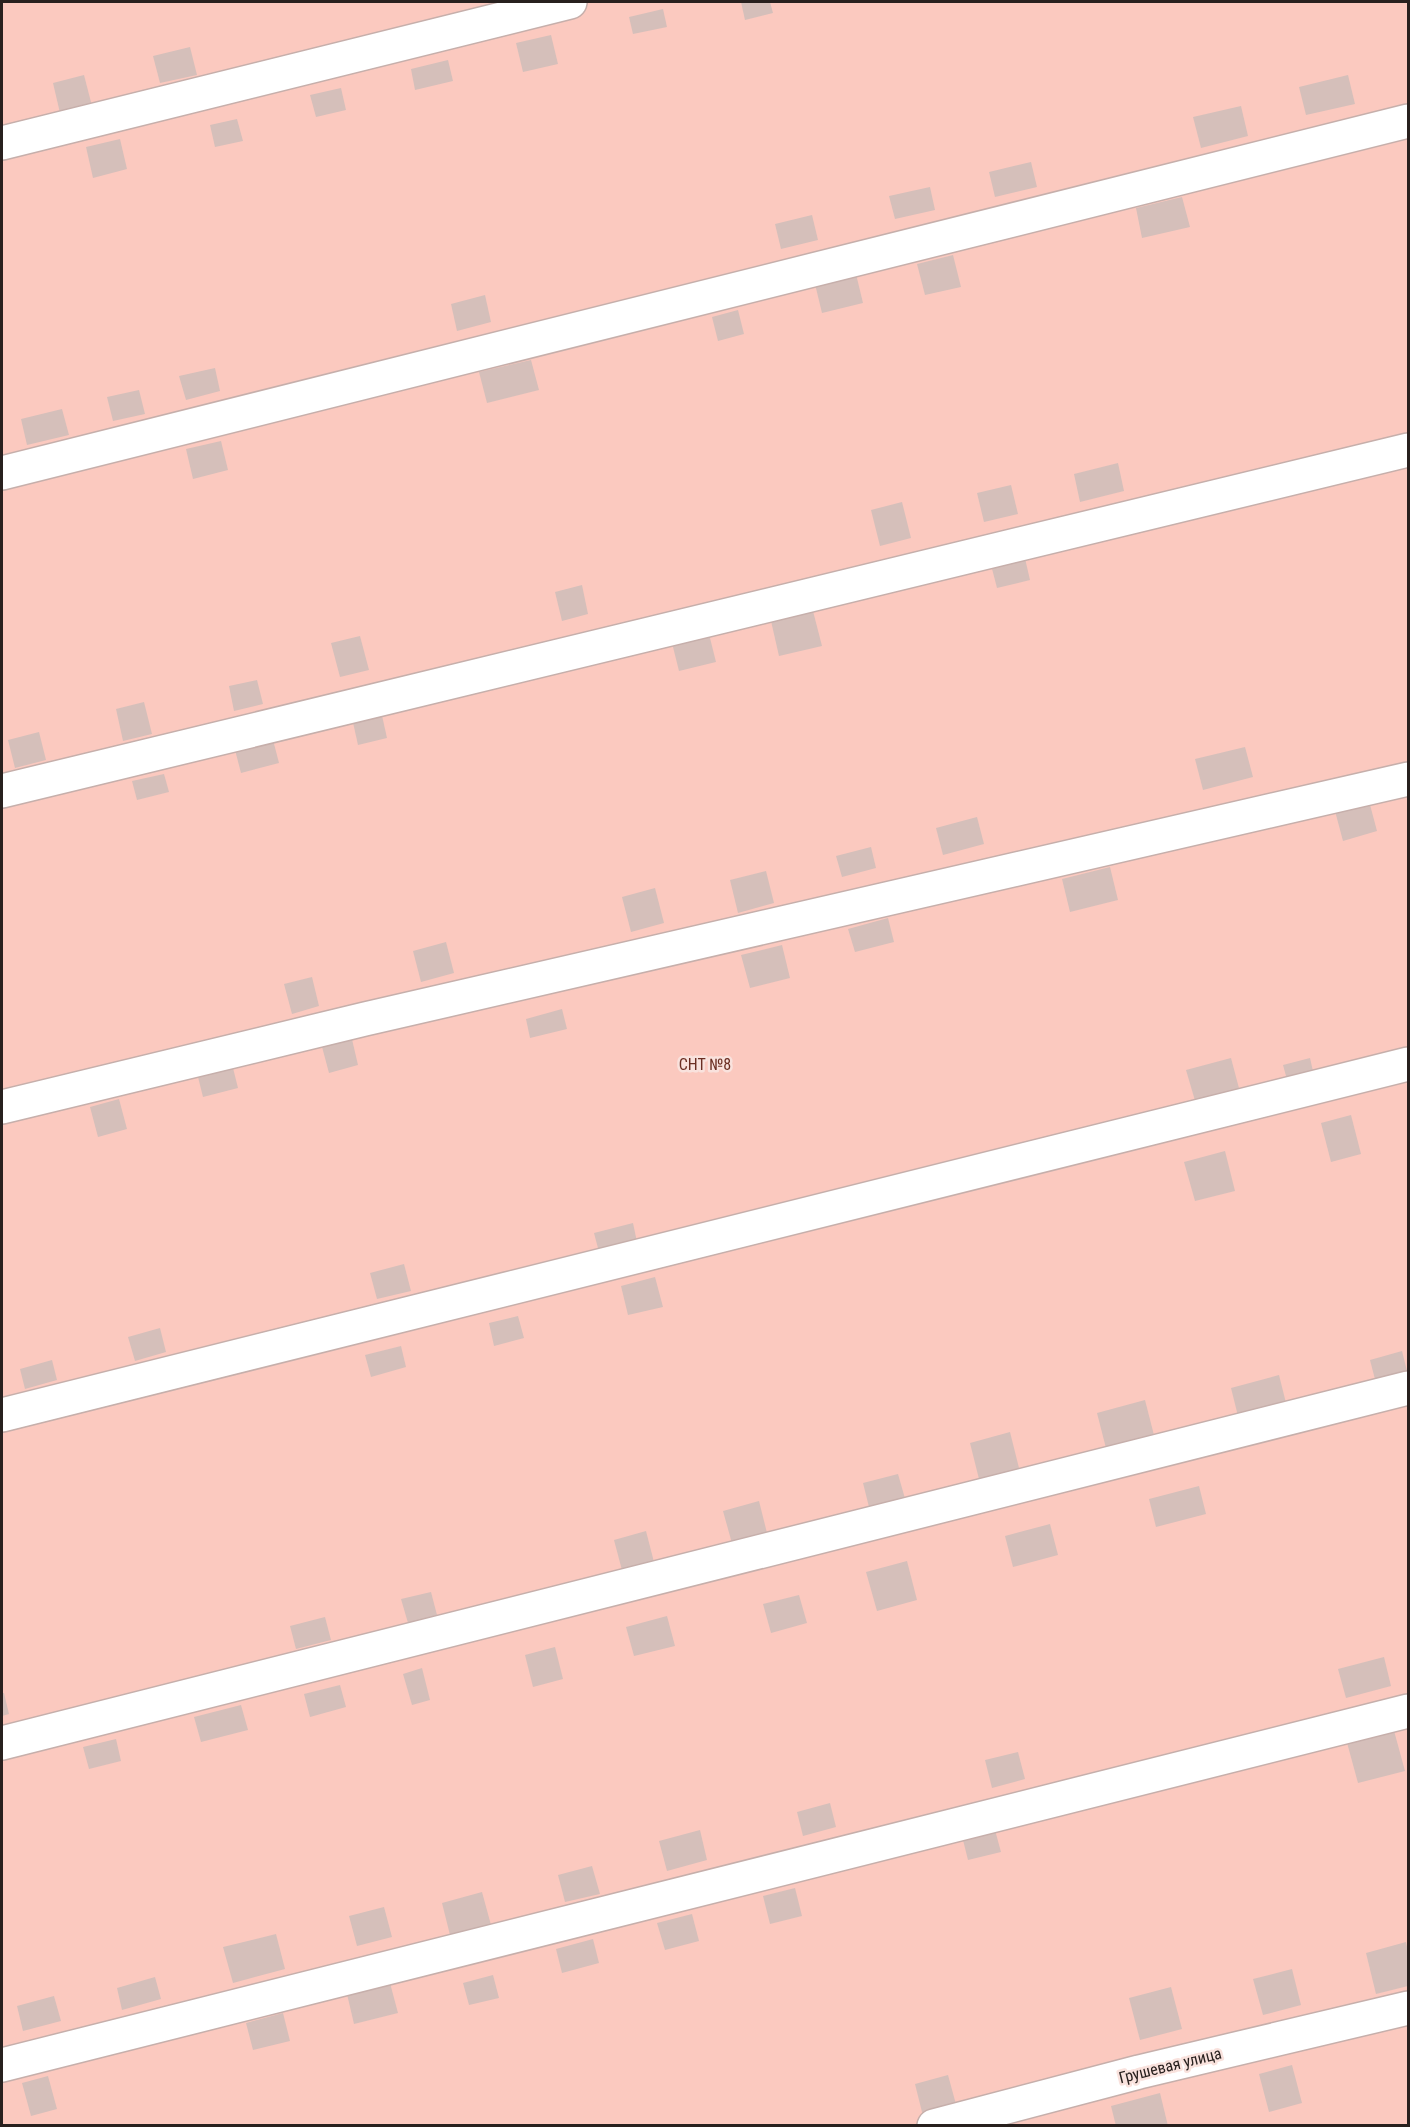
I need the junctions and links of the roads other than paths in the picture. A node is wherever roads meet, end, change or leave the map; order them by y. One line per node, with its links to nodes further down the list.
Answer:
1 (570, 2): 3 (street)
2 (1408, 121): 5 (street)
3 (2, 143)
4 (1408, 450): 7 (street)
5 (2, 473)
6 (1408, 779): 9 (street)
7 (2, 791)
8 (1408, 1064): 11 (street)
9 (2, 1107)
10 (1408, 1388): 13 (street)
11 (2, 1415)
12 (1408, 1711): 15 (street)
13 (2, 1743)
14 (1408, 2008): 16 (street, Грушевая улица)
15 (2, 2065)
16 (934, 2126)

